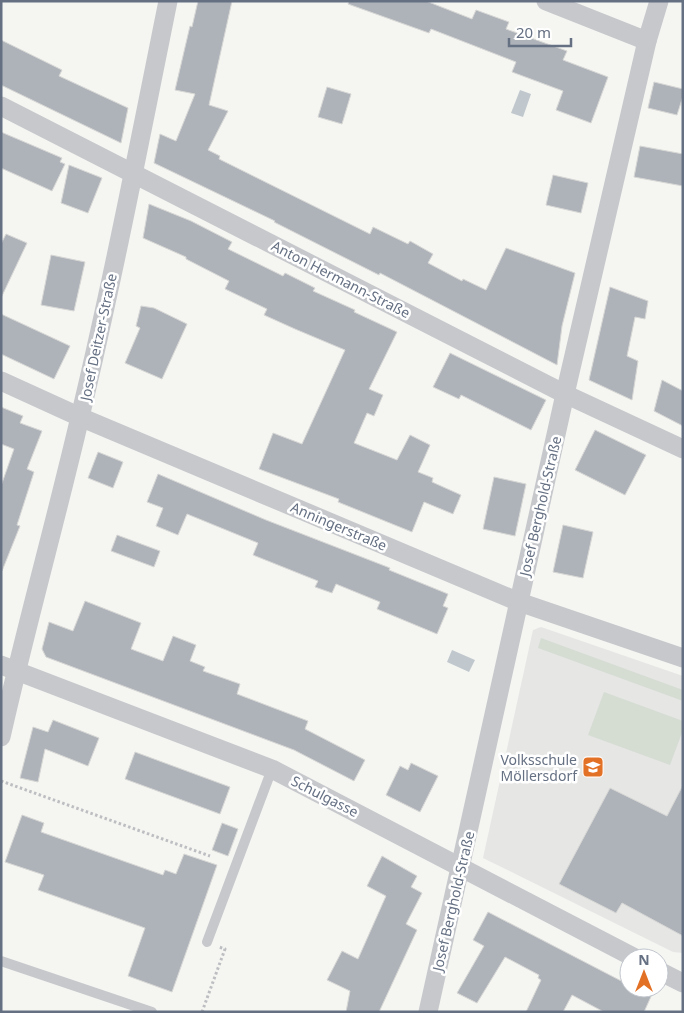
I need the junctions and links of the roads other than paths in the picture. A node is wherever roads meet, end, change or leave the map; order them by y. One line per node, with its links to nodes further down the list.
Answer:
1 (168, 1): 6 (street, Josef Deitzer-Straße)
2 (546, 1): 4 (street)
3 (659, 1): 4 (street, Josef Berghold-Straße)
4 (647, 40): 8 (street, Josef Berghold-Straße)
5 (1, 106): 6 (street, Anton Hermann-Straße)
6 (134, 172): 8 (street, Anton Hermann-Straße); 9 (street, Josef Deitzer-Straße)
7 (1, 381): 9 (street, Anningerstraße)
8 (565, 394): 10 (street, Anton Hermann-Straße); 11 (street, Josef Berghold-Straße)
9 (80, 417): 11 (street, Anningerstraße); 13 (street, Josef Deitzer-Straße)
10 (683, 449)
11 (519, 602): 12 (street, Anningerstraße); 16 (street, Josef Berghold-Straße)
12 (683, 658)
13 (8, 668): 14 (street, Josef Deitzer-Straße); 15 (street, Schulgasse)
14 (1, 737)
15 (272, 769): 16 (street, Schulgasse); 17 (lane)
16 (460, 866): 18 (street, Schulgasse); 23 (street, Josef Berghold-Straße)
17 (207, 942)
18 (619, 950)
19 (1, 961): 22 (lane)
20 (669, 976): 21 (street)
21 (683, 983)
22 (152, 1012)
23 (428, 1012)

